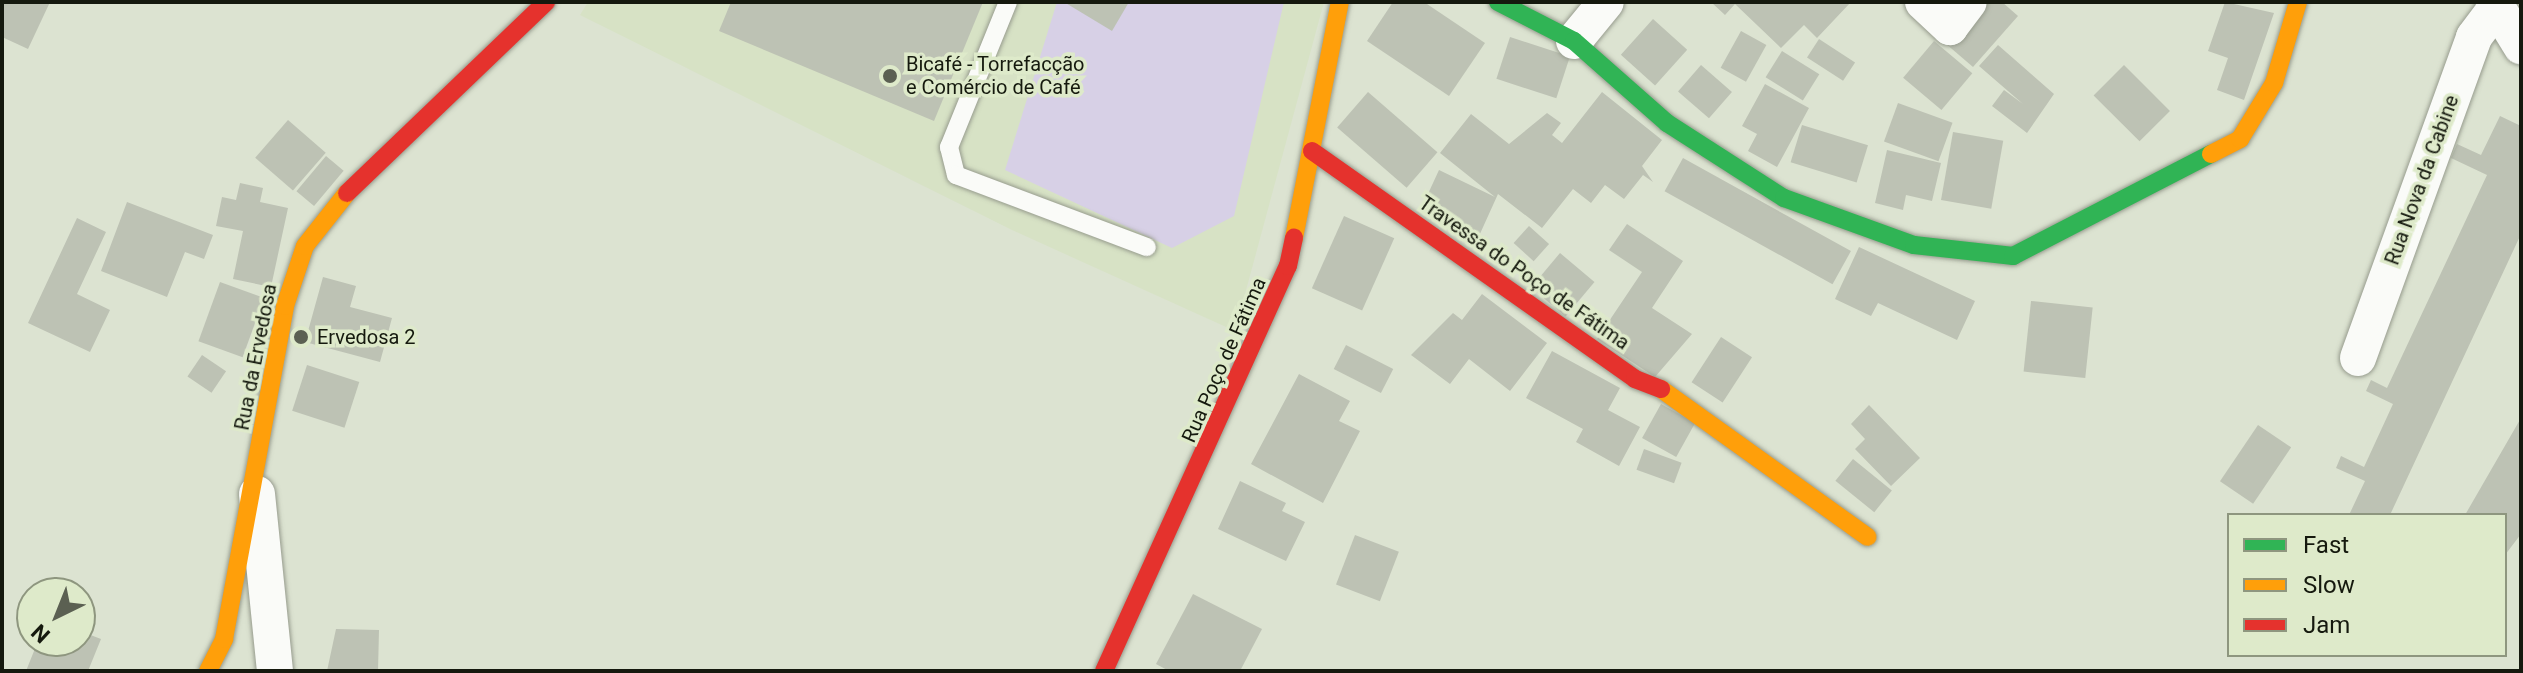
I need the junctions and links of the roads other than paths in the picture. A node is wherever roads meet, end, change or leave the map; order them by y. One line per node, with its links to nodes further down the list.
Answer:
1 (546, 2): 15 (street, Rua da Ervedosa)
2 (1008, 2): 13 (lane)
3 (1340, 2): 12 (street, Rua Poço de Fátima)
4 (1498, 2): 10 (street)
5 (1606, 2): 10 (street)
6 (1923, 2): 7 (street)
7 (1969, 2)
8 (2298, 2): 10 (street)
9 (2495, 5): 11 (street); 14 (street, Rua Nova da Cabine)
10 (1574, 41)
11 (2521, 46)
12 (1312, 151): 16 (street, Travessa do Poço de Fátima); 19 (street, Rua Poço de Fátima)
13 (1147, 247)
14 (2358, 358)
15 (255, 476): 17 (street, Rua da Ervedosa); 18 (street)
16 (1868, 537)
17 (208, 671)
18 (275, 671)
19 (1104, 671)

